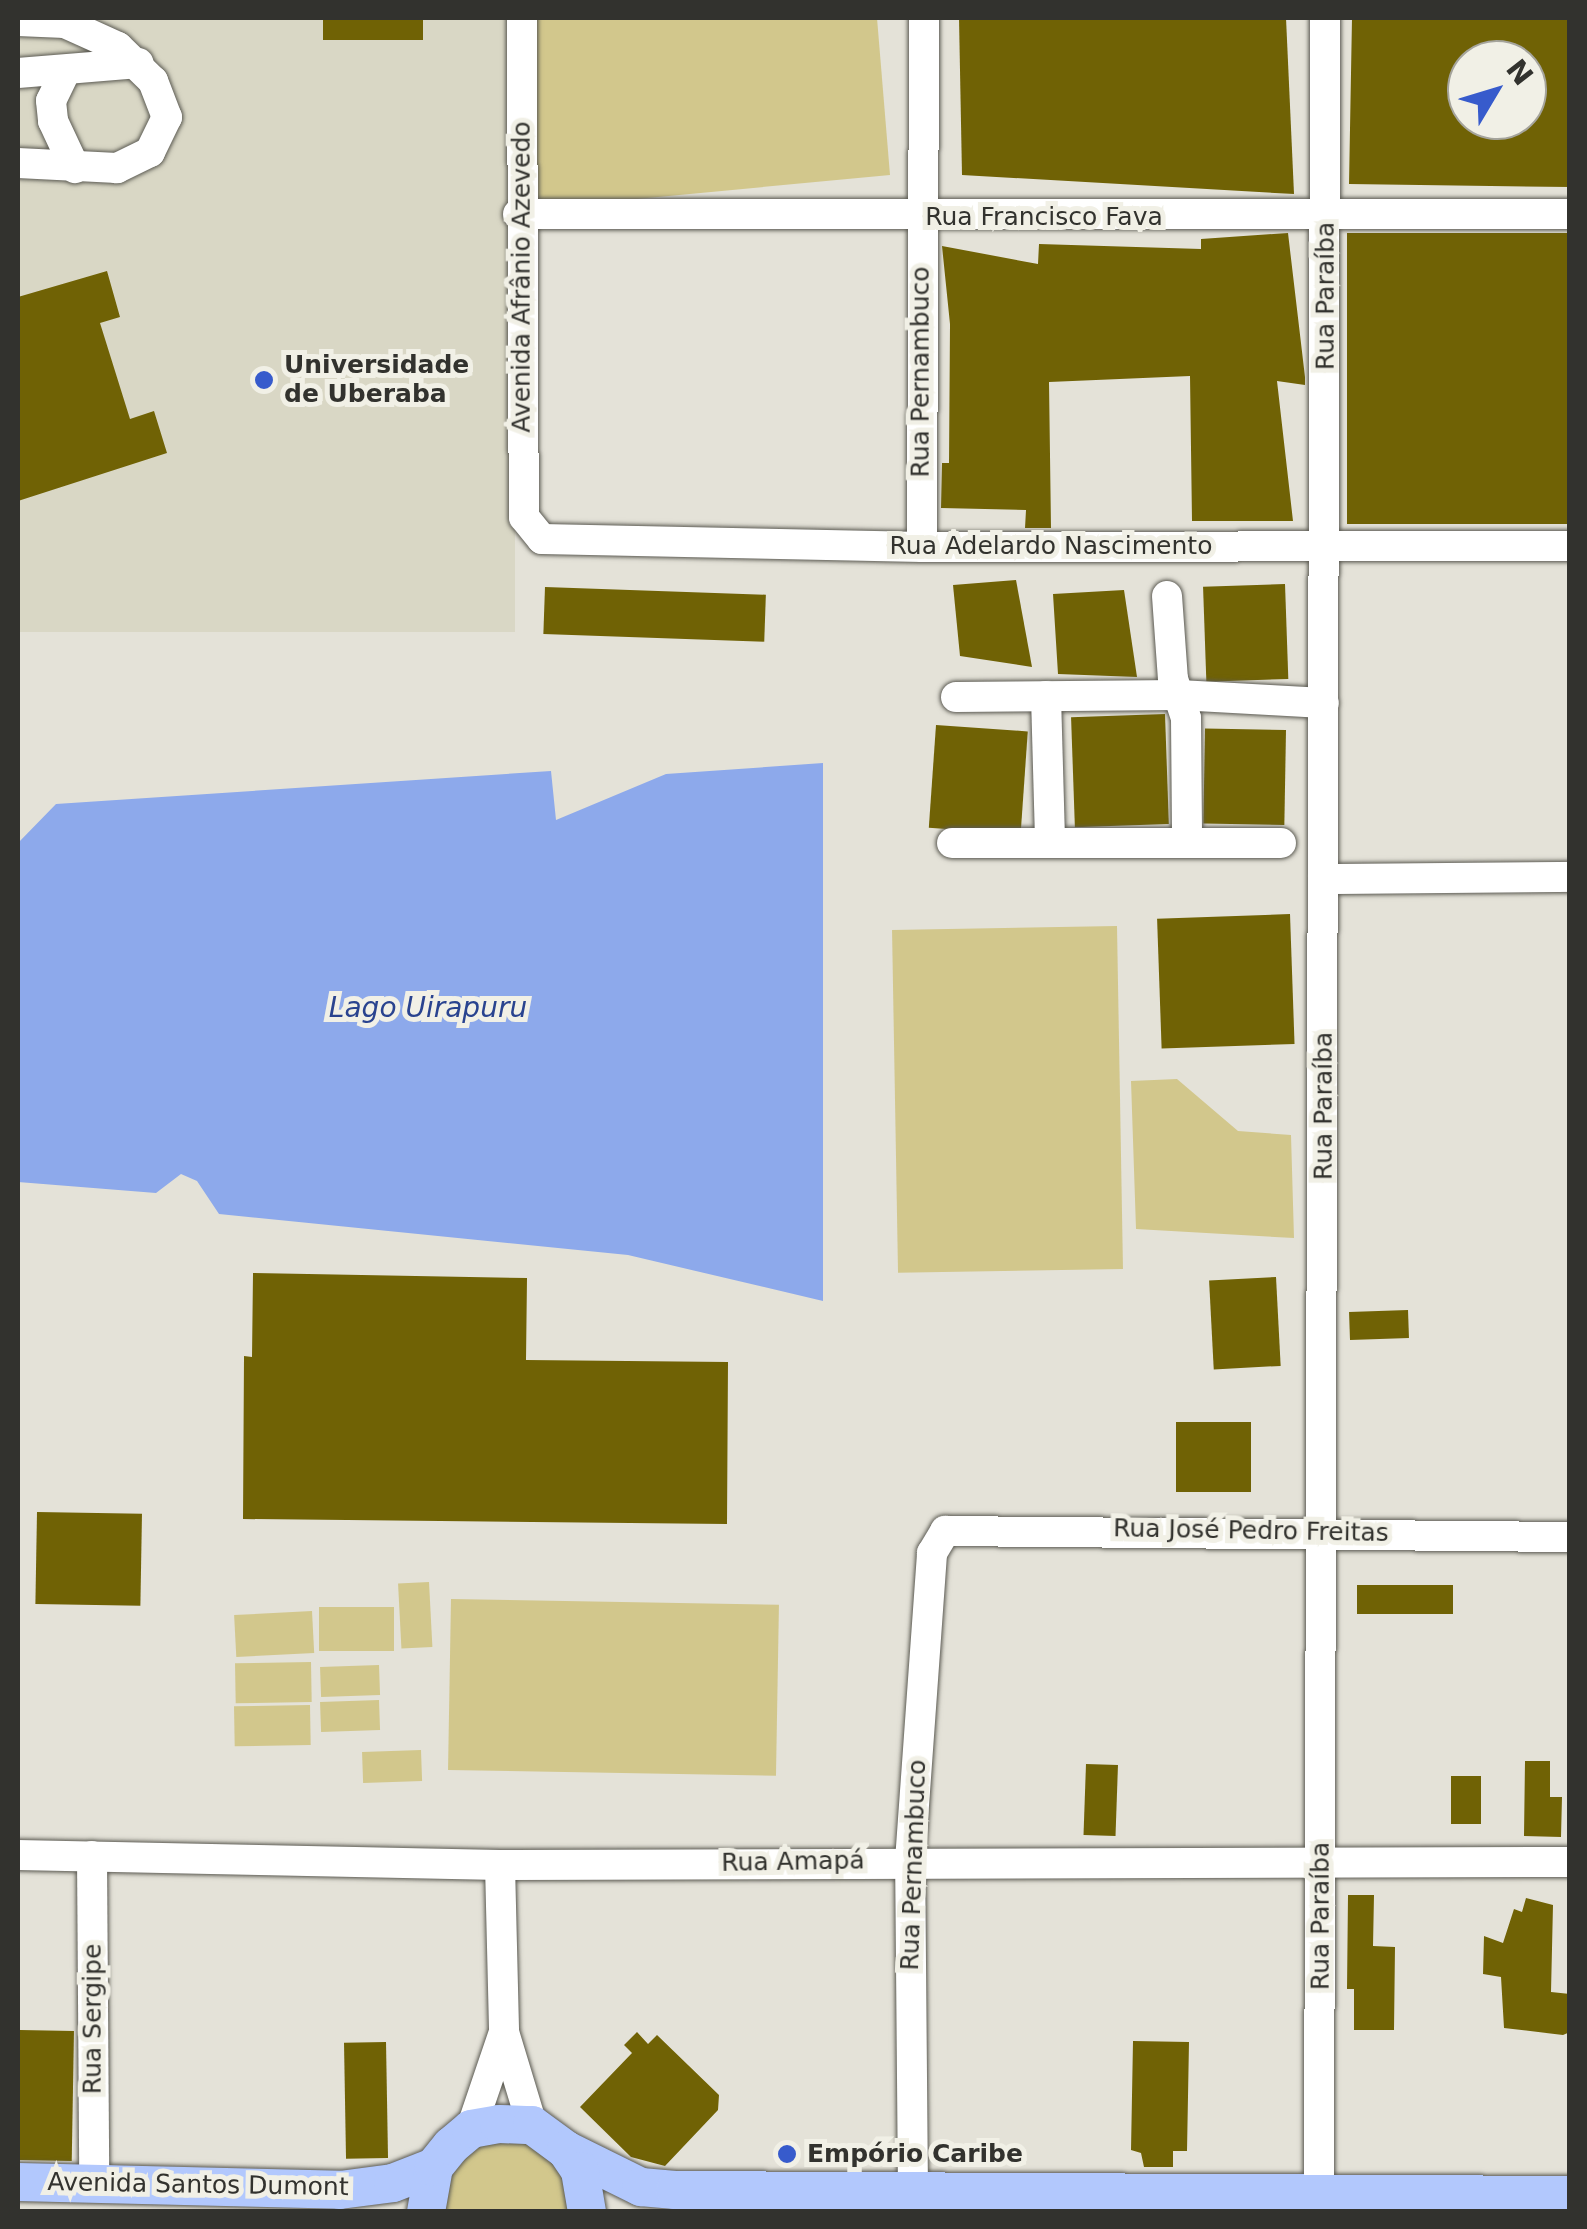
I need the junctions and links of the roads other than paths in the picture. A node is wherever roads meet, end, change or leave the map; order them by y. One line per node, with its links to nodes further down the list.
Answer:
1 (522, 18): 10 (street, Avenida Afrânio Azevedo)
2 (924, 18): 13 (street, Rua Pernambuco)
3 (1325, 18): 12 (street, Rua Paraíba)
4 (18, 21): 5 (street)
5 (138, 63): 6 (street); 9 (street)
6 (66, 70): 7 (street); 9 (street)
7 (20, 71)
8 (18, 162): 9 (street)
9 (75, 168)
10 (518, 214): 13 (street, Rua Francisco Fava); 14 (street, Avenida Afrânio Azevedo)
11 (1570, 214): 12 (street, Rua Francisco Fava)
12 (1326, 215): 13 (street, Rua Francisco Fava); 15 (street, Rua Paraíba)
13 (920, 218): 17 (street, Rua Pernambuco)
14 (533, 534): 17 (street, Rua Adelardo Nascimento)
15 (1326, 544): 16 (street, Rua Adelardo Nascimento); 17 (street, Rua Adelardo Nascimento); 22 (street, Rua Paraíba)
16 (1570, 546)
17 (922, 547)
18 (1167, 596): 19 (street)
19 (1180, 695): 20 (street); 22 (street); 24 (street)
20 (1046, 696): 21 (street); 23 (street)
21 (956, 697)
22 (1324, 703): 28 (street, Rua Paraíba)
23 (1050, 842): 24 (street); 25 (street)
24 (1186, 842): 26 (street)
25 (952, 843)
26 (1281, 844)
27 (1570, 877): 28 (street)
28 (1323, 879): 29 (street, Rua Paraíba)
29 (1325, 1530): 30 (street, Rua José Pedro Freitas); 31 (street, Rua José Pedro Freitas); 35 (street, Rua Paraíba)
30 (1570, 1537)
31 (937, 1540): 34 (street, Rua Pernambuco)
32 (18, 1855): 33 (street, Rua Amapá)
33 (92, 1856): 37 (street, Rua Amapá); 44 (street, Rua Sergipe)
34 (910, 1861): 35 (street, Rua Amapá); 37 (street, Rua Amapá); 45 (street, Rua Pernambuco)
35 (1322, 1862): 36 (street, Rua Amapá); 46 (street, Rua Paraíba)
36 (1570, 1862)
37 (500, 1864): 38 (street)
38 (504, 2032): 39 (street); 40 (street)
39 (532, 2125): 40 (main road); 41 (main road)
40 (471, 2129): 42 (main road, Avenida Santos Dumont)
41 (566, 2150): 45 (main road); 49 (main road)
42 (434, 2168): 44 (main road, Avenida Santos Dumont); 48 (main road)
43 (18, 2182): 44 (main road, Avenida Santos Dumont)
44 (94, 2182)
45 (913, 2192): 46 (main road)
46 (1319, 2194): 47 (main road)
47 (1570, 2196)
48 (426, 2212)
49 (586, 2212)

